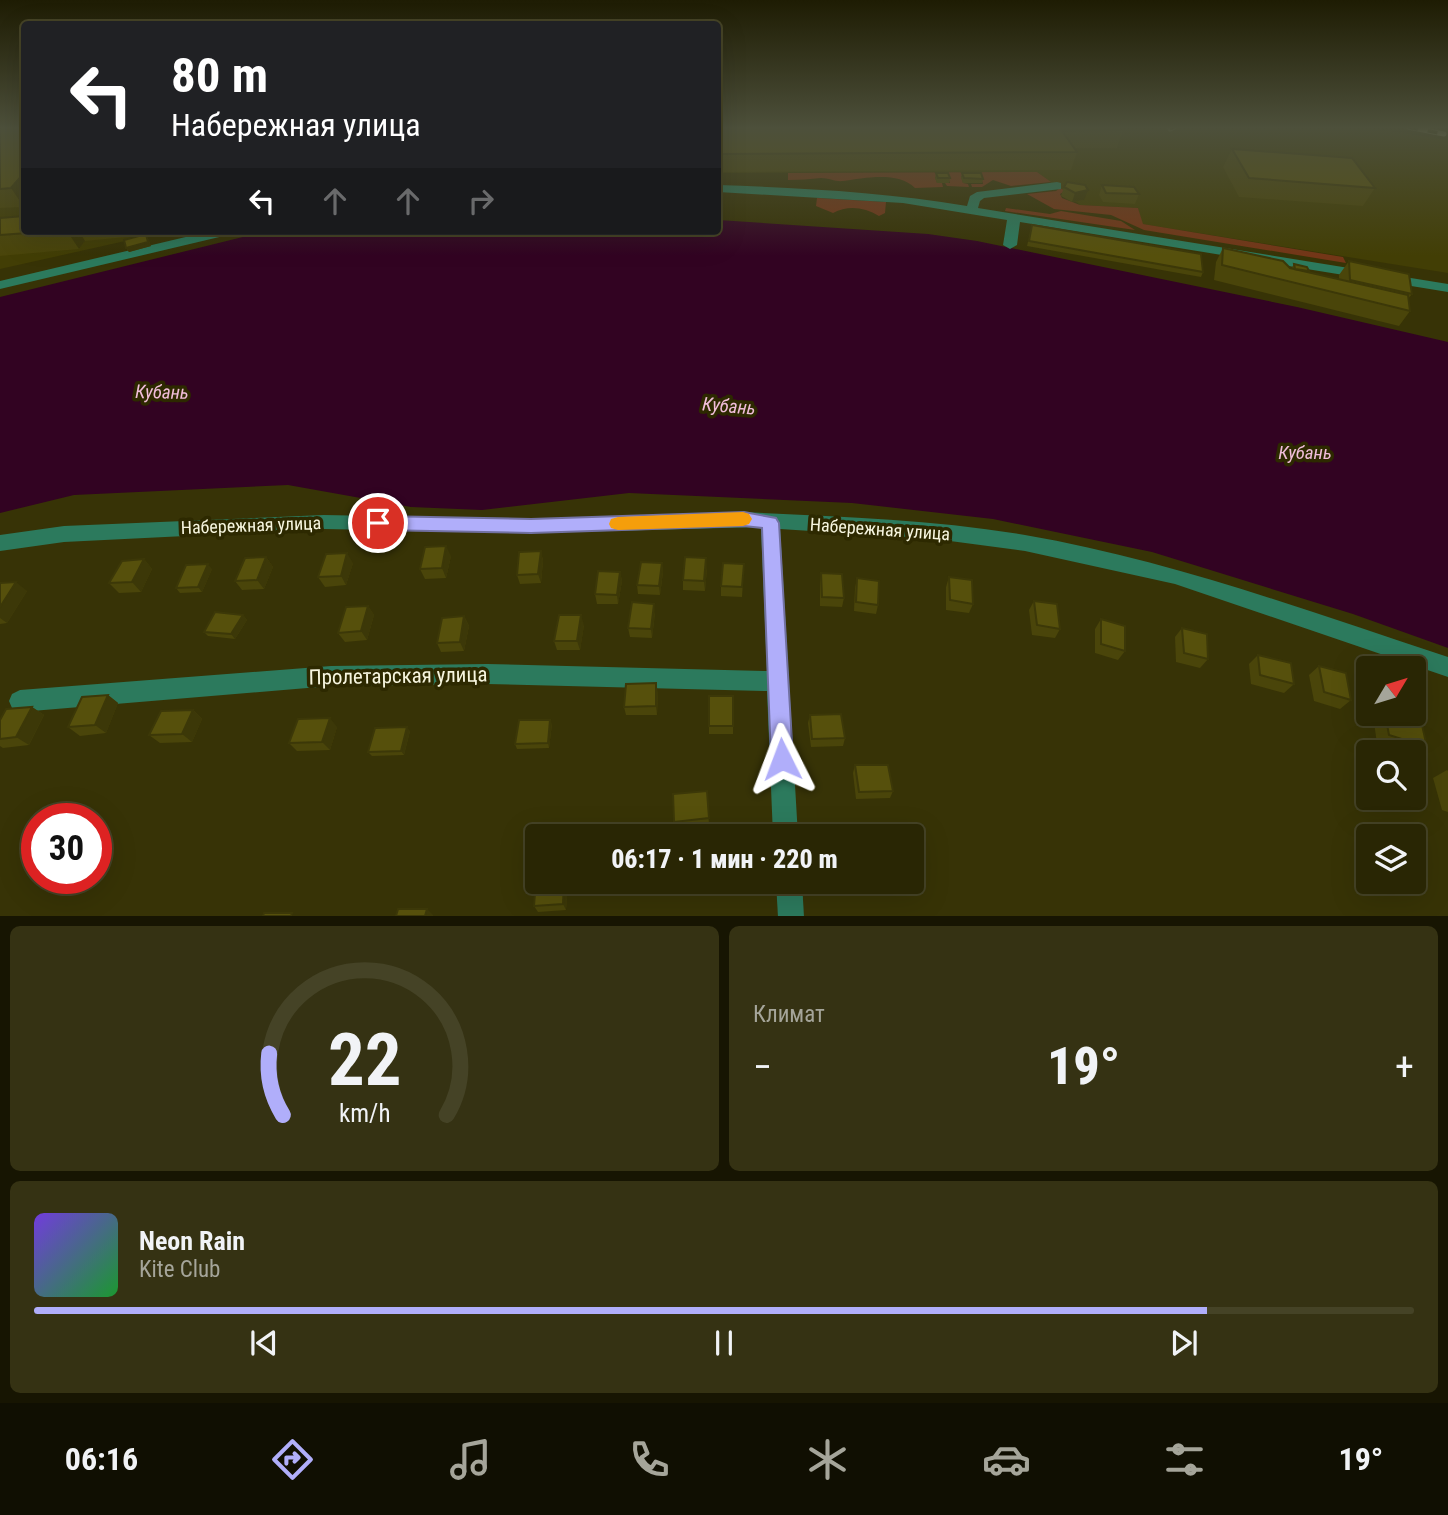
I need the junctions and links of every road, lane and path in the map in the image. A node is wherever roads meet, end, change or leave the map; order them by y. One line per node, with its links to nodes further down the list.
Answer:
1 (1057, 186): 3 (street)
2 (721, 189): 3 (street)
3 (972, 209): 4 (street)
4 (1014, 216): 6 (street); 8 (street)
5 (210, 235): 7 (street)
6 (1010, 245)
7 (0, 285)
8 (1448, 288)
9 (770, 523): 10 (street, Набережная улица); 11 (street, Набережная улица); 12 (street)
10 (0, 543)
11 (1448, 667)
12 (778, 681): 13 (street, Пролетарская улица); 14 (street)
13 (20, 701)
14 (785, 824)
15 (790, 894): 16 (street)
16 (791, 916)

